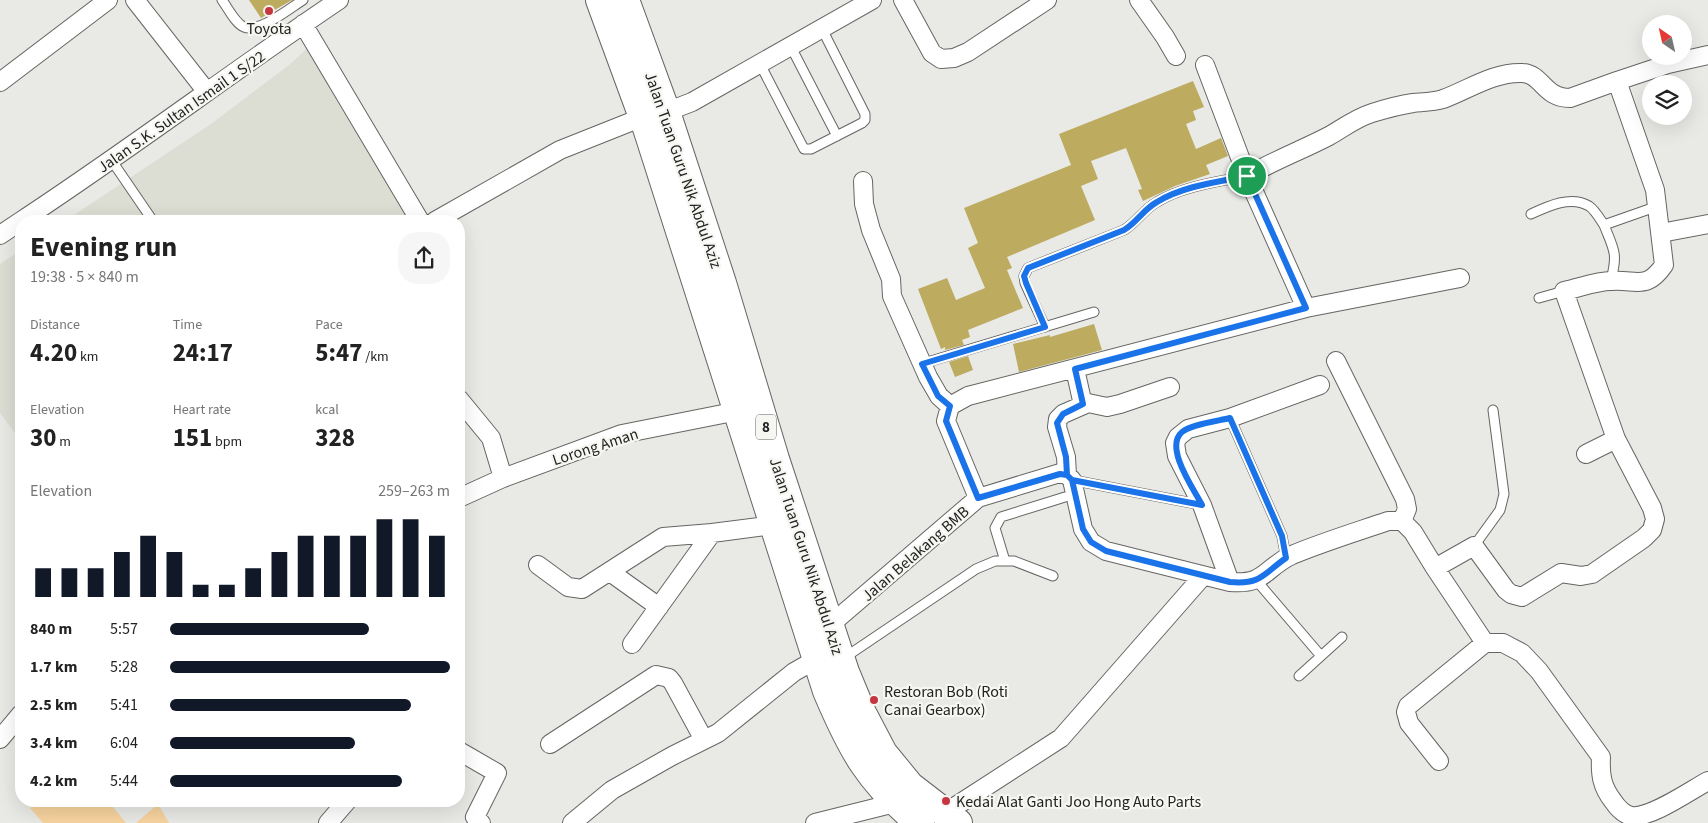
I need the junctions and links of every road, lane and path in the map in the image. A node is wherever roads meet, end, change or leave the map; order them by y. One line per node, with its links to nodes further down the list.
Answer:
1 (108, 0): 20 (street)
2 (135, 0): 21 (street)
3 (222, 0): 4 (lane)
4 (303, 0)
5 (339, 0): 12 (street, Jalan S.K. Sultan Ismail 1 S/22)
6 (600, 0): 22 (main road, Jalan Tuan Guru Nik Abdul Aziz / 8)
7 (625, 0): 22 (main road, Jalan Tuan Guru Nik Abdul Aziz / 8)
8 (872, 0): 13 (street)
9 (903, 0): 10 (street)
10 (1047, 0)
11 (1139, 0): 16 (street)
12 (303, 24): 21 (street, Jalan S.K. Sultan Ismail 1 S/22); 31 (street)
13 (822, 29): 14 (street); 23 (lane)
14 (791, 47): 17 (street); 23 (lane)
15 (1708, 55): 19 (street)
16 (1176, 56)
17 (760, 64): 22 (street); 23 (lane)
18 (1205, 65): 25 (street)
19 (1617, 81): 25 (street); 27 (street)
20 (0, 82)
21 (207, 92): 24 (street, Jalan S.K. Sultan Ismail 1 S/22)
22 (655, 114): 32 (street); 40 (main road, Jalan Tuan Guru Nik Abdul Aziz / 8)
23 (836, 136)
24 (112, 161): 29 (street, Jalan S.K. Sultan Ismail 1 S/22); 30 (lane)
25 (1247, 176): 43 (street); 45 (lane)
26 (863, 181): 47 (street)
27 (1658, 206): 33 (lane); 36 (street)
28 (1531, 214): 33 (lane)
29 (30, 215)
30 (149, 215)
31 (416, 215)
32 (446, 215)
33 (1604, 224): 39 (lane)
34 (1708, 224): 36 (street)
35 (15, 225): 37 (street, Jalan S.K. Sultan Ismail 1 S/22)
36 (1661, 233): 39 (street)
37 (0, 236)
38 (1460, 278): 43 (street)
39 (1611, 280): 41 (street)
40 (711, 288): 55 (main road, Jalan Tuan Guru Nik Abdul Aziz / 8); 79 (main road, Jalan Tuan Guru Nik Abdul Aziz / 8)
41 (1564, 291): 42 (lane); 57 (street)
42 (1539, 298)
43 (1306, 308): 48 (street)
44 (1094, 312): 45 (lane)
45 (1045, 327): 47 (lane)
46 (1336, 361): 65 (street)
47 (922, 364): 53 (street)
48 (1075, 369): 51 (street); 53 (street)
49 (1320, 385): 56 (street)
50 (1170, 387): 51 (street)
51 (1083, 404): 59 (street)
52 (465, 406): 60 (street)
53 (950, 406): 63 (street)
54 (1493, 410): 68 (lane)
55 (738, 411): 60 (street, Lorong Aman); 66 (main road, Jalan Tuan Guru Nik Abdul Aziz / 8)
56 (1230, 418): 64 (street); 69 (lane)
57 (1616, 439): 58 (street); 68 (street)
58 (1586, 454)
59 (1069, 477): 63 (street, Jalan Belakang BMB); 64 (lane); 75 (street)
60 (503, 478): 61 (street, Lorong Aman)
61 (465, 495)
62 (1065, 497): 70 (lane)
63 (978, 498): 79 (street, Jalan Belakang BMB)
64 (1202, 505): 77 (street)
65 (1402, 521): 69 (street); 72 (street)
66 (774, 525): 67 (street); 84 (main road, Jalan Tuan Guru Nik Abdul Aziz / 8)
67 (712, 533): 73 (street); 78 (street)
68 (1474, 546): 72 (street)
69 (1286, 558): 76 (street)
70 (1005, 561): 74 (lane); 84 (lane)
71 (538, 565): 73 (street)
72 (1435, 568): 81 (street)
73 (610, 572): 78 (street)
74 (1054, 576)
75 (1203, 576): 77 (street); 95 (street)
76 (1256, 580): 77 (street); 83 (lane)
77 (1230, 582)
78 (658, 607): 82 (street)
79 (830, 626): 84 (main road, Jalan Tuan Guru Nik Abdul Aziz / 8)
80 (1342, 637): 83 (lane)
81 (1485, 643): 91 (street); 92 (street)
82 (632, 644)
83 (1321, 656): 85 (lane)
84 (829, 659): 88 (street); 93 (main road, Jalan Tuan Guru Nik Abdul Aziz / 8); 95 (main road, Jalan Tuan Guru Nik Abdul Aziz / 8)
85 (1298, 676)
86 (15, 721): 87 (street)
87 (0, 739)
88 (704, 740): 89 (street); 98 (street)
89 (550, 744)
90 (465, 754): 97 (street)
91 (1439, 761)
92 (1708, 781)
93 (895, 803): 99 (street); 100 (main road, Jalan Tuan Guru Nik Abdul Aziz / 8)
94 (342, 807): 96 (street)
95 (952, 818)
96 (328, 823)
97 (481, 823)
98 (572, 823)
99 (815, 823)
100 (920, 823)

